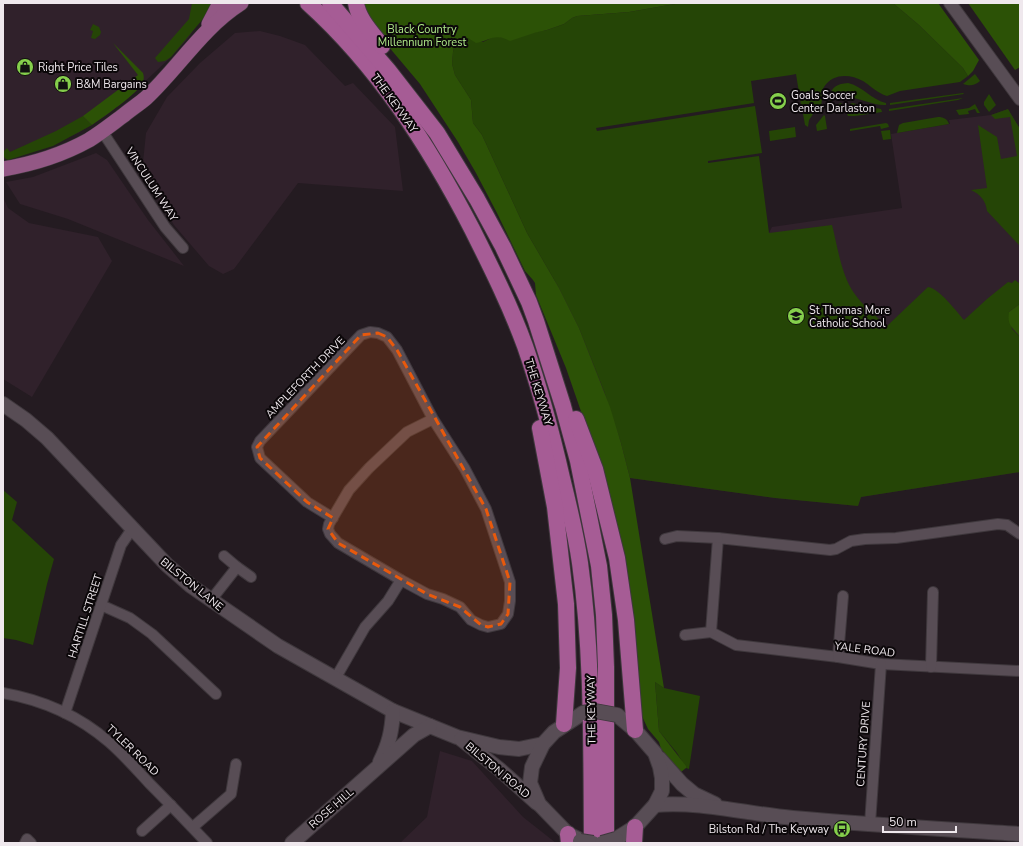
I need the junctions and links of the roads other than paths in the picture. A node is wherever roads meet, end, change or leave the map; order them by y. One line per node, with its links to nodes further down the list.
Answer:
1 (220, 3): 7 (main road)
2 (241, 3): 7 (main road)
3 (308, 3): 13 (highway, THE KEYWAY)
4 (330, 3): 10 (highway, THE KEYWAY)
5 (356, 3): 10 (highway)
6 (950, 3): 8 (street)
7 (199, 38): 9 (main road)
8 (1020, 99)
9 (102, 131): 11 (main road); 12 (street, VINCULUM WAY)
10 (437, 134): 14 (highway, THE KEYWAY)
11 (3, 169)
12 (183, 248)
13 (512, 313): 41 (highway); 58 (highway, THE KEYWAY)
14 (536, 321): 43 (highway); 59 (highway, THE KEYWAY)
15 (3, 404): 18 (main road, BILSTON LANE)
16 (434, 419): 17 (street); 17 (street, AMPLEFORTH DRIVE); 25 (street)
17 (333, 518): 25 (street)
18 (132, 529): 28 (main road, BILSTON LANE); 29 (street, HARTILL STREET)
19 (1020, 534): 20 (street)
20 (718, 538): 21 (street); 30 (street)
21 (665, 539)
22 (224, 556): 23 (street)
23 (237, 567): 24 (street); 28 (street)
24 (251, 577)
25 (401, 580): 36 (street)
26 (933, 592): 34 (street)
27 (843, 596): 32 (street)
28 (211, 600): 36 (main road, BILSTON LANE)
29 (101, 605): 38 (street); 40 (street, HARTILL STREET)
30 (711, 632): 31 (street); 32 (street, YALE ROAD)
31 (685, 635)
32 (838, 657): 33 (street, YALE ROAD)
33 (881, 664): 34 (street, YALE ROAD); 53 (street, CENTURY DRIVE)
34 (930, 667): 35 (street, YALE ROAD)
35 (1020, 671)
36 (335, 679): 39 (main road, BILSTON LANE)
37 (3, 693): 40 (street, TYLER ROAD)
38 (216, 694)
39 (393, 711): 42 (main road, BILSTON ROAD); 48 (main road, ROSE HILL)
40 (66, 713): 50 (street, TYLER ROAD)
41 (564, 724): 43 (main road, bridge); 45 (main road)
42 (430, 726): 44 (main road, BILSTON ROAD); 48 (main road, ROSE HILL)
43 (635, 730): 46 (main road)
44 (457, 737): 45 (main road, BILSTON ROAD); 49 (main road, BILSTON ROAD)
45 (543, 744): 49 (main road)
46 (655, 753): 51 (main road); 52 (main road)
47 (236, 764): 54 (street)
48 (371, 774): 63 (main road, ROSE HILL)
49 (539, 804): 58 (main road, BILSTON ROAD)
50 (171, 805): 54 (street, TYLER ROAD); 55 (street)
51 (655, 805): 52 (main road); 57 (main road)
52 (722, 808): 53 (main road)
53 (870, 824): 56 (main road)
54 (192, 828): 62 (street, TYLER ROAD)
55 (142, 831)
56 (1020, 834)
57 (634, 835): 59 (main road)
58 (581, 841)
59 (611, 841): 64 (main road, bridge)
60 (25, 843): 61 (street)
61 (31, 843)
62 (207, 843)
63 (292, 843)
64 (602, 843)

